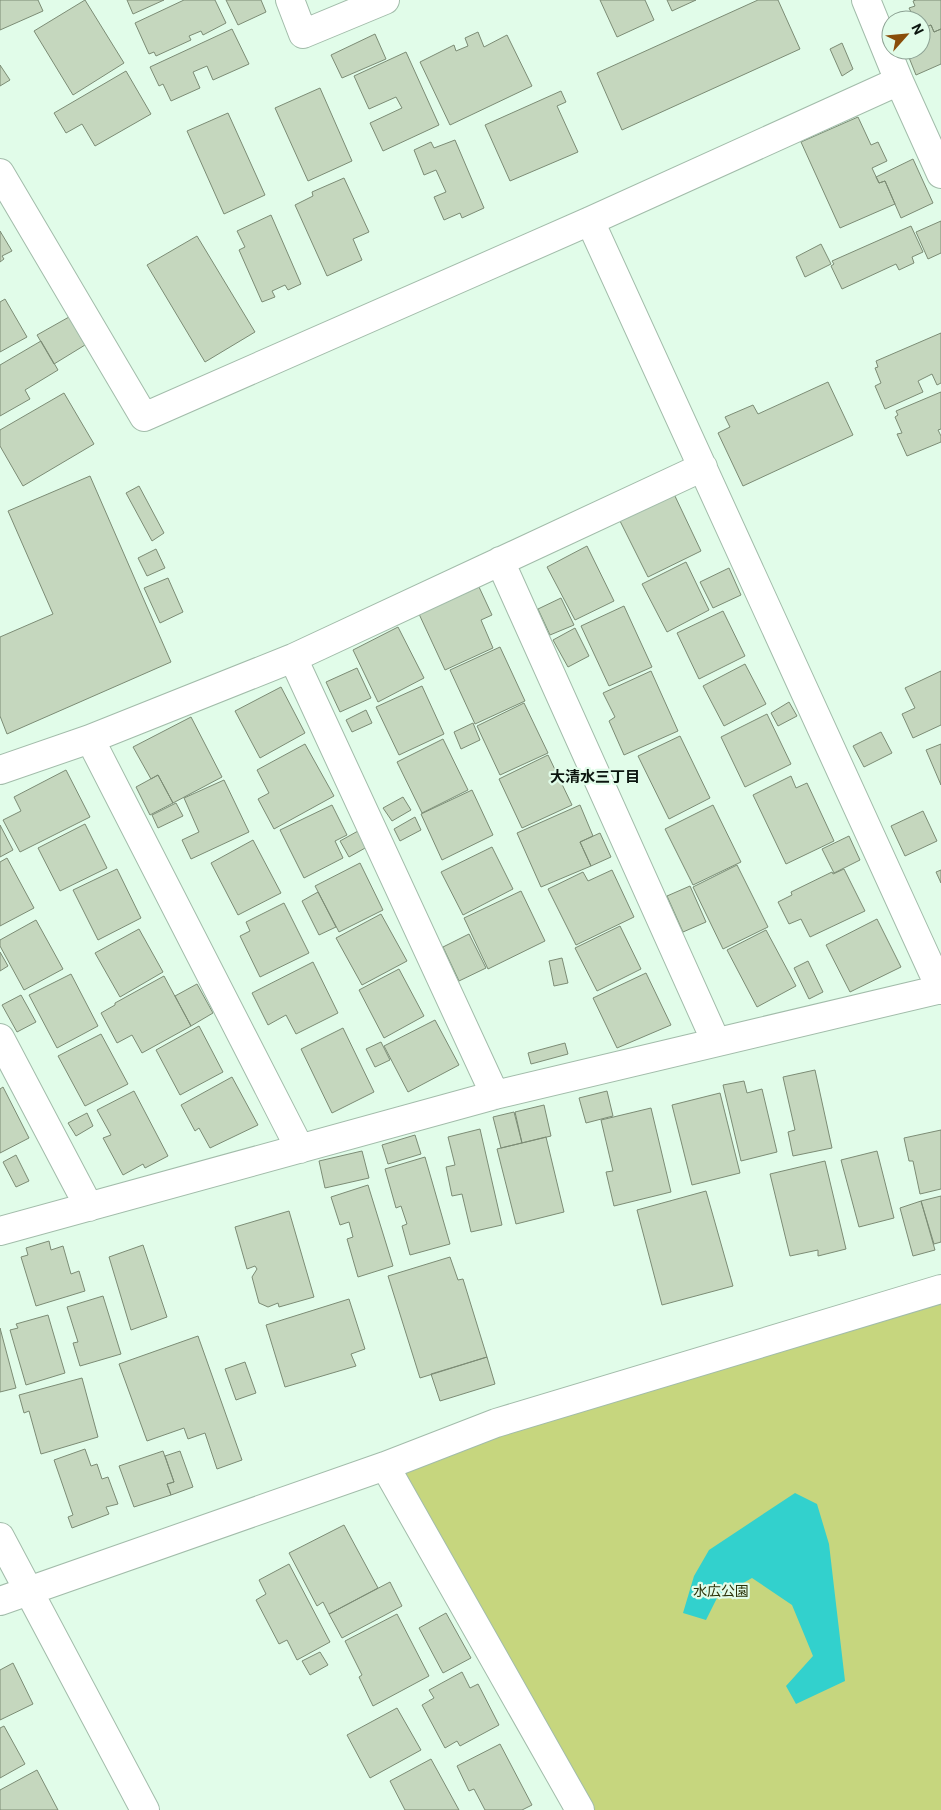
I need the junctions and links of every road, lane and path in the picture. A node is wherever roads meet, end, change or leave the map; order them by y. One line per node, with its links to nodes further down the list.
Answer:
1 (290, 0): 2 (street)
2 (385, 0)
3 (866, 0): 4 (street)
4 (899, 81): 6 (street); 7 (street)
5 (0, 173): 7 (street)
6 (941, 174)
7 (590, 221): 8 (street)
8 (703, 467): 9 (street); 13 (street)
9 (500, 561): 10 (street); 15 (street)
10 (293, 658): 11 (street); 16 (street)
11 (90, 739): 12 (street); 17 (street)
12 (0, 770)
13 (941, 989): 15 (street)
14 (0, 1038): 18 (street)
15 (716, 1042): 16 (street)
16 (495, 1095): 17 (street)
17 (300, 1149): 18 (street)
18 (89, 1207): 19 (street)
19 (0, 1231)
20 (941, 1289): 21 (street)
21 (385, 1466): 23 (street); 26 (street)
22 (0, 1537): 23 (street)
23 (29, 1592): 24 (street); 25 (street)
24 (0, 1601)
25 (145, 1810)
26 (580, 1810)

